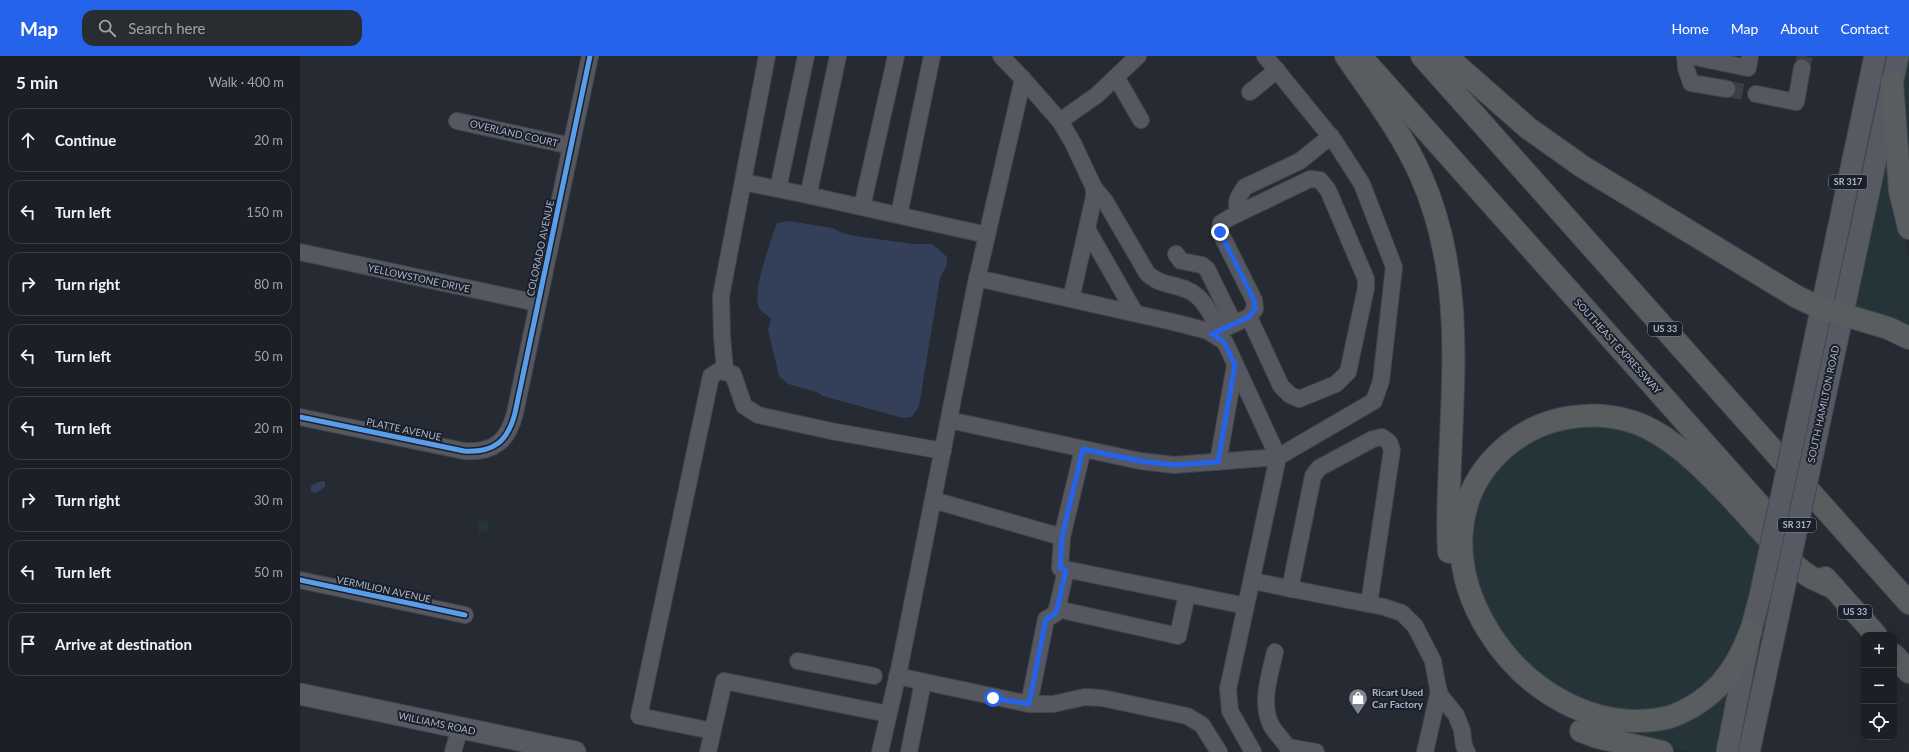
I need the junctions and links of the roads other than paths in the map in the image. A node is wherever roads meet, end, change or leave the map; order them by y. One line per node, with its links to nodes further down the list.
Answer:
1 (590, 56): 31 (street, COLORADO AVENUE)
2 (767, 56): 32 (street)
3 (806, 56): 34 (street)
4 (838, 56): 35 (street)
5 (896, 56): 36 (street)
6 (932, 56): 38 (street)
7 (1001, 56): 22 (street)
8 (1138, 56): 21 (street)
9 (1266, 56): 20 (street)
10 (1346, 56): 101 (highway)
11 (1360, 56): 67 (highway, SOUTHEAST EXPRESSWAY / US 33)
12 (1422, 56): 70 (highway, US 33)
13 (1446, 56): 47 (highway)
14 (1685, 56): 24 (street)
15 (1690, 56): 16 (street)
16 (1750, 56)
17 (1875, 56): 47 (main road, SR 317)
18 (1898, 56): 23 (main road, SOUTH HAMILTON ROAD / SR 317)
19 (1802, 68): 26 (street)
20 (1277, 70): 25 (street); 30 (street)
21 (1116, 77): 28 (street); 29 (street)
22 (1023, 79): 29 (street); 41 (street)
23 (1892, 82): 39 (highway); 49 (main road, SOUTH HAMILTON ROAD / SR 317)
24 (1727, 89)
25 (1250, 92)
26 (1756, 94)
27 (457, 120): 31 (street, OVERLAND COURT)
28 (1141, 120)
29 (1060, 121): 33 (street)
30 (1331, 136): 37 (street); 60 (street)
31 (571, 146): 46 (street, COLORADO AVENUE)
32 (743, 182): 34 (street); 54 (street)
33 (1094, 188): 40 (street); 51 (street)
34 (778, 189): 35 (street)
35 (812, 196): 36 (street)
36 (862, 207): 38 (street)
37 (1239, 213): 50 (street); 50 (street)
38 (899, 215): 41 (street)
39 (1909, 228)
40 (1087, 229): 45 (street); 48 (street)
41 (987, 234): 44 (street)
42 (300, 252): 46 (street, YELLOWSTONE DRIVE)
43 (1176, 254): 50 (street)
44 (977, 278): 45 (street); 56 (street)
45 (1071, 299): 48 (street)
46 (538, 303): 57 (street, COLORADO AVENUE)
47 (1821, 308): 49 (highway); 75 (main road, SR 317, bridge)
48 (1135, 313): 51 (street)
49 (1842, 315): 52 (highway); 103 (main road, SOUTH HAMILTON ROAD / SR 317, bridge)
50 (1242, 321): 51 (street)
51 (1216, 332): 53 (street)
52 (1909, 338)
53 (1235, 365): 60 (street); 61 (street)
54 (725, 371): 59 (street); 89 (street)
55 (300, 416): 57 (street, PLATTE AVENUE)
56 (949, 420): 58 (street); 59 (street)
57 (502, 440)
58 (1083, 449): 61 (street); 63 (street)
59 (943, 451): 62 (street)
60 (1278, 457): 61 (street); 66 (street)
61 (1218, 462)
62 (933, 500): 63 (street); 82 (street)
63 (1062, 537): 64 (street)
64 (1066, 570): 69 (street); 73 (street)
65 (300, 580): 74 (street, VERMILION AVENUE)
66 (1252, 580): 68 (street); 72 (street)
67 (1834, 588): 75 (highway); 76 (highway, SOUTHEAST EXPRESSWAY / US 33)
68 (1290, 589): 71 (street); 71 (street)
69 (1187, 594): 72 (street); 73 (street)
70 (1909, 603)
71 (1369, 604): 84 (street)
72 (1246, 606): 97 (street)
73 (1057, 609): 86 (street)
74 (465, 615)
75 (1751, 630): 102 (main road, SR 317)
76 (1873, 632)
77 (1275, 652): 90 (street)
78 (1897, 658): 80 (highway)
79 (798, 661): 81 (street)
80 (1909, 672)
81 (874, 676)
82 (897, 676): 83 (street); 87 (street)
83 (923, 682): 86 (street); 95 (street)
84 (1438, 691): 99 (street); 100 (street)
85 (300, 694): 88 (main road, WILLIAMS ROAD)
86 (1029, 704): 96 (street)
87 (888, 714): 89 (street); 94 (street)
88 (460, 728): 91 (street); 92 (main road, WILLIAMS ROAD)
89 (712, 730): 93 (street)
90 (1290, 749): 98 (street)
91 (453, 752)
92 (575, 752)
93 (708, 752)
94 (880, 752)
95 (909, 752)
96 (1219, 752)
97 (1253, 752)
98 (1316, 752)
99 (1425, 752)
100 (1468, 752)
101 (1662, 752)
102 (1727, 752)
103 (1749, 752)

